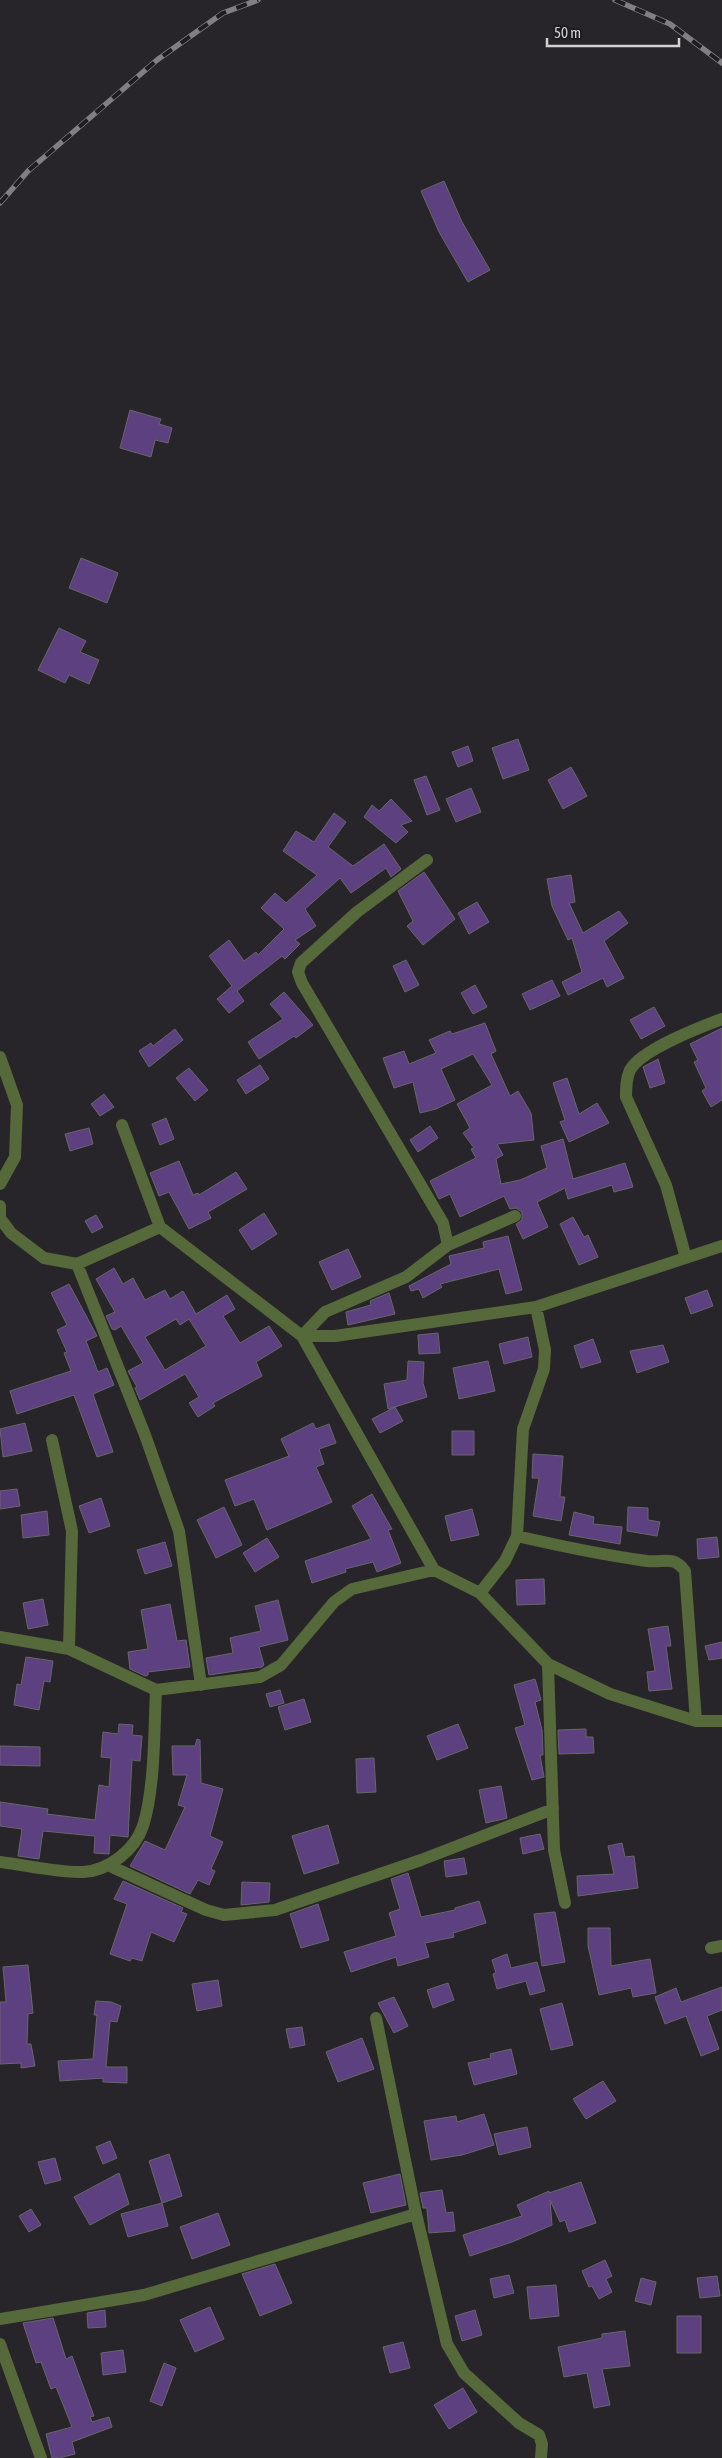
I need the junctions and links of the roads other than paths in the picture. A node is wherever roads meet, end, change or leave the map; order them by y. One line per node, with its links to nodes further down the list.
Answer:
1 (427, 860): 9 (street)
2 (722, 1019): 11 (street)
3 (0, 1057): 5 (street)
4 (122, 1125): 8 (street)
5 (0, 1184)
6 (0, 1206): 12 (street)
7 (514, 1216): 9 (street)
8 (160, 1227): 12 (street); 14 (street)
9 (448, 1245): 14 (street)
10 (722, 1246): 11 (street)
11 (686, 1258): 13 (street)
12 (77, 1264): 22 (street)
13 (536, 1307): 14 (street); 16 (street)
14 (302, 1336): 17 (street)
15 (52, 1440): 20 (street)
16 (517, 1536): 18 (street); 24 (street)
17 (434, 1570): 18 (street); 22 (street)
18 (480, 1593): 21 (street)
19 (0, 1637): 20 (street)
20 (69, 1649): 23 (street)
21 (548, 1664): 24 (street); 26 (street)
22 (201, 1685): 23 (street)
23 (156, 1690): 28 (street)
24 (696, 1721): 25 (street)
25 (722, 1721)
26 (552, 1808): 28 (street); 29 (street)
27 (0, 1862): 28 (street)
28 (110, 1866)
29 (565, 1903)
30 (376, 2018): 31 (street)
31 (416, 2214): 32 (street); 35 (street)
32 (0, 2319)
33 (0, 2344): 34 (street)
34 (41, 2458)
35 (541, 2458)

